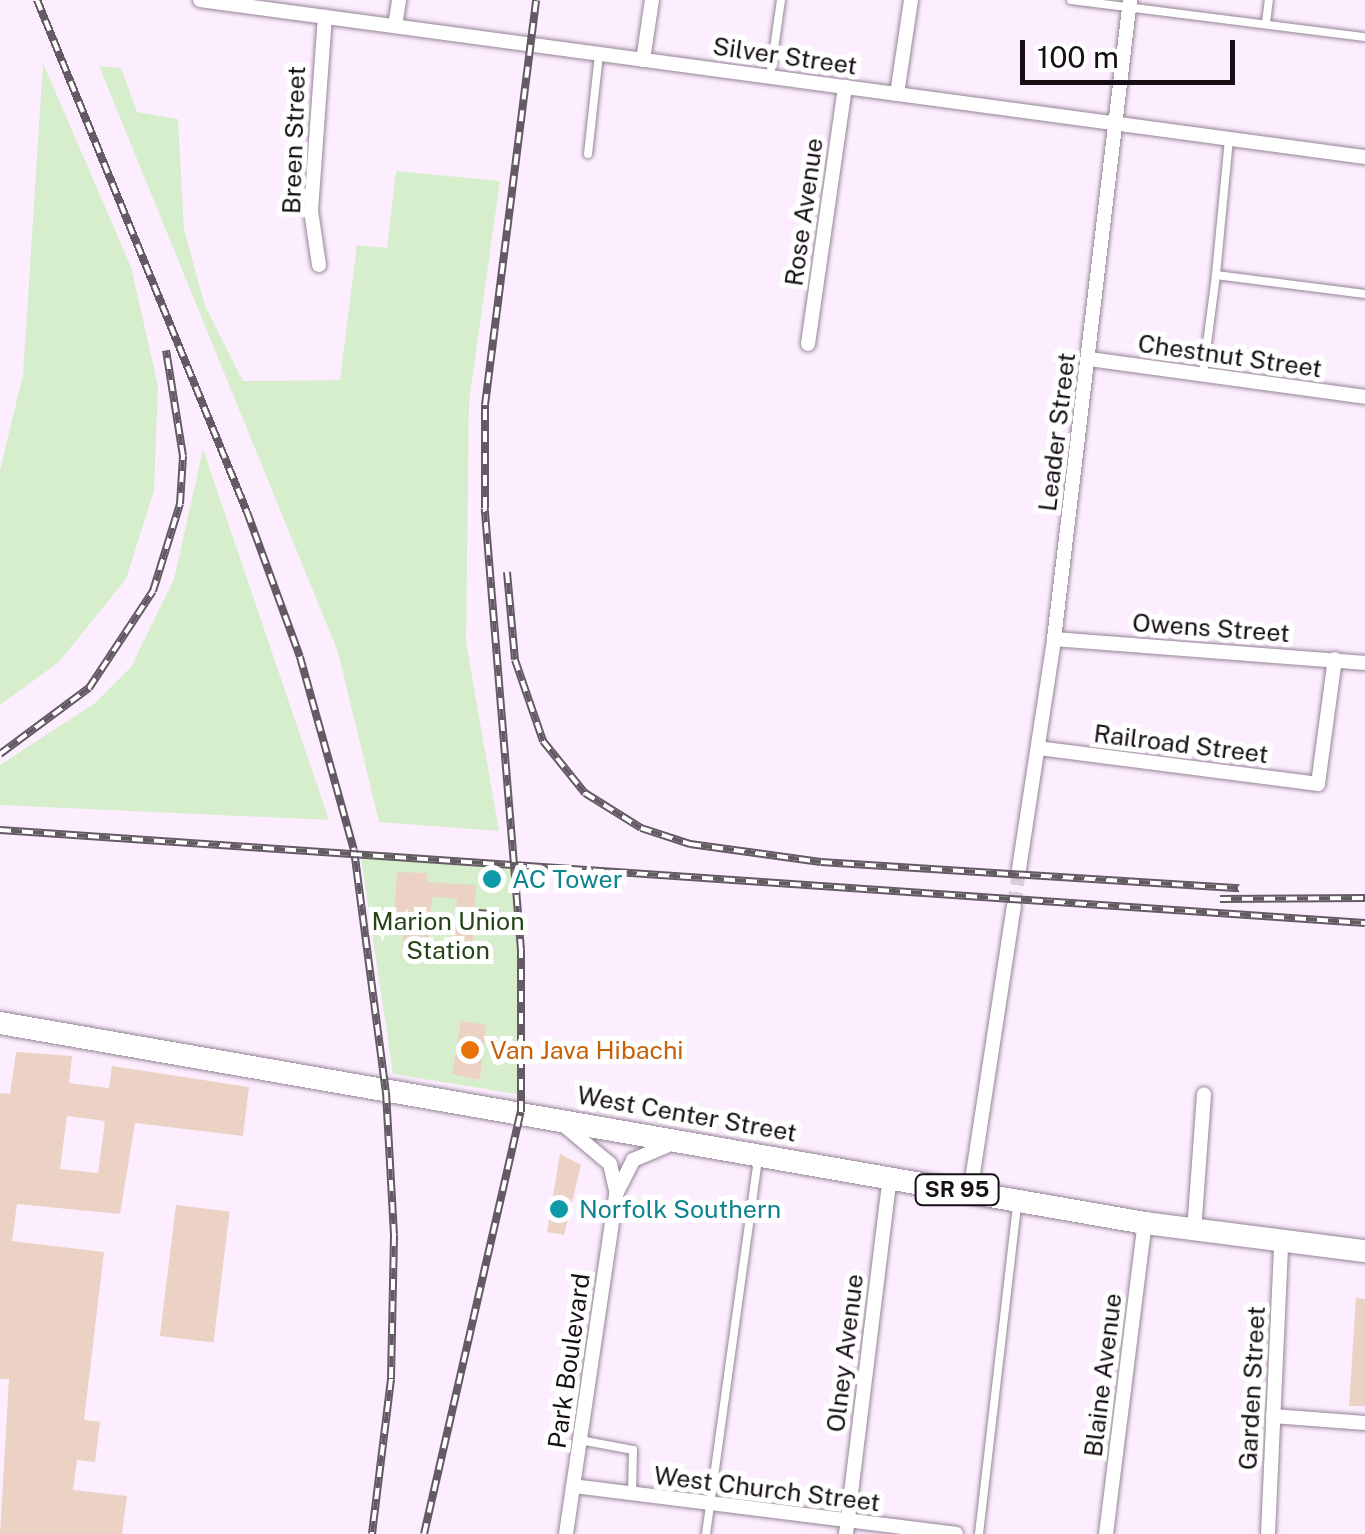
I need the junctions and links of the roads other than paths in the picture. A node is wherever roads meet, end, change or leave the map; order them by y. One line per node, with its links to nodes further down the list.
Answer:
1 (200, 0): 9 (street, Silver Street)
2 (399, 0): 11 (street)
3 (652, 0): 14 (street)
4 (781, 0): 15 (lane)
5 (911, 0): 17 (street)
6 (1071, 0): 8 (lane)
7 (1269, 0): 10 (lane)
8 (1130, 4): 10 (lane); 18 (street, Leader Street)
9 (325, 17): 11 (street, Silver Street); 22 (street, Breen Street)
10 (1266, 23): 12 (lane)
11 (395, 26): 13 (street, Silver Street)
12 (1365, 37)
13 (599, 54): 14 (street, Silver Street); 20 (lane)
14 (643, 60): 15 (street, Silver Street)
15 (770, 77): 16 (street, Silver Street)
16 (845, 87): 17 (street, Silver Street); 25 (street, Rose Avenue)
17 (897, 94): 18 (street, Silver Street)
18 (1114, 123): 19 (street, Silver Street); 26 (street, Leader Street)
19 (1229, 139): 21 (street, Silver Street); 23 (lane)
20 (588, 154)
21 (1365, 158)
22 (319, 265)
23 (1216, 275): 24 (lane); 27 (lane)
24 (1365, 294)
25 (808, 344)
26 (1089, 359): 27 (street, Chestnut Street); 29 (street, Leader Street)
27 (1203, 375): 28 (street, Chestnut Street)
28 (1365, 397)
29 (1054, 639): 30 (street, Owens Street); 32 (street, Leader Street)
30 (1335, 659): 31 (street, Owens Street); 32 (street, Railroad Street)
31 (1365, 663)
32 (1038, 748): 33 (street, Leader Street)
33 (1019, 868)
34 (1014, 906): 41 (street)
35 (0, 1023): 37 (main road, West Center Street / SR 95)
36 (1204, 1094): 45 (street)
37 (550, 1117): 38 (main road, West Center Street / SR 95); 42 (street)
38 (688, 1142): 39 (main road, West Center Street / SR 95); 42 (street, Park Boulevard)
39 (758, 1155): 40 (main road, West Center Street / SR 95); 53 (lane)
40 (890, 1178): 41 (main road, West Center Street / SR 95); 54 (street, Olney Avenue)
41 (970, 1193): 43 (main road, West Center Street / SR 95)
42 (616, 1194): 50 (street, Park Boulevard)
43 (1018, 1201): 44 (main road, West Center Street / SR 95); 58 (lane)
44 (1145, 1222): 45 (main road, West Center Street / SR 95); 59 (street, Blaine Avenue)
45 (1194, 1231): 46 (main road, West Center Street / SR 95)
46 (1280, 1244): 47 (main road, West Center Street / SR 95); 48 (street, Garden Street)
47 (1365, 1251)
48 (1273, 1416): 49 (street); 60 (street, Garden Street)
49 (1365, 1423)
50 (580, 1440): 51 (street, Park Boulevard); 52 (lane)
51 (573, 1486): 52 (street, West Church Street); 55 (street, Park Boulevard)
52 (632, 1494): 53 (street, West Church Street)
53 (709, 1504): 54 (street, West Church Street); 56 (lane)
54 (846, 1528): 57 (street, West Church Street)
55 (566, 1534)
56 (706, 1534)
57 (956, 1534)
58 (979, 1534)
59 (1106, 1534)
60 (1268, 1534)

